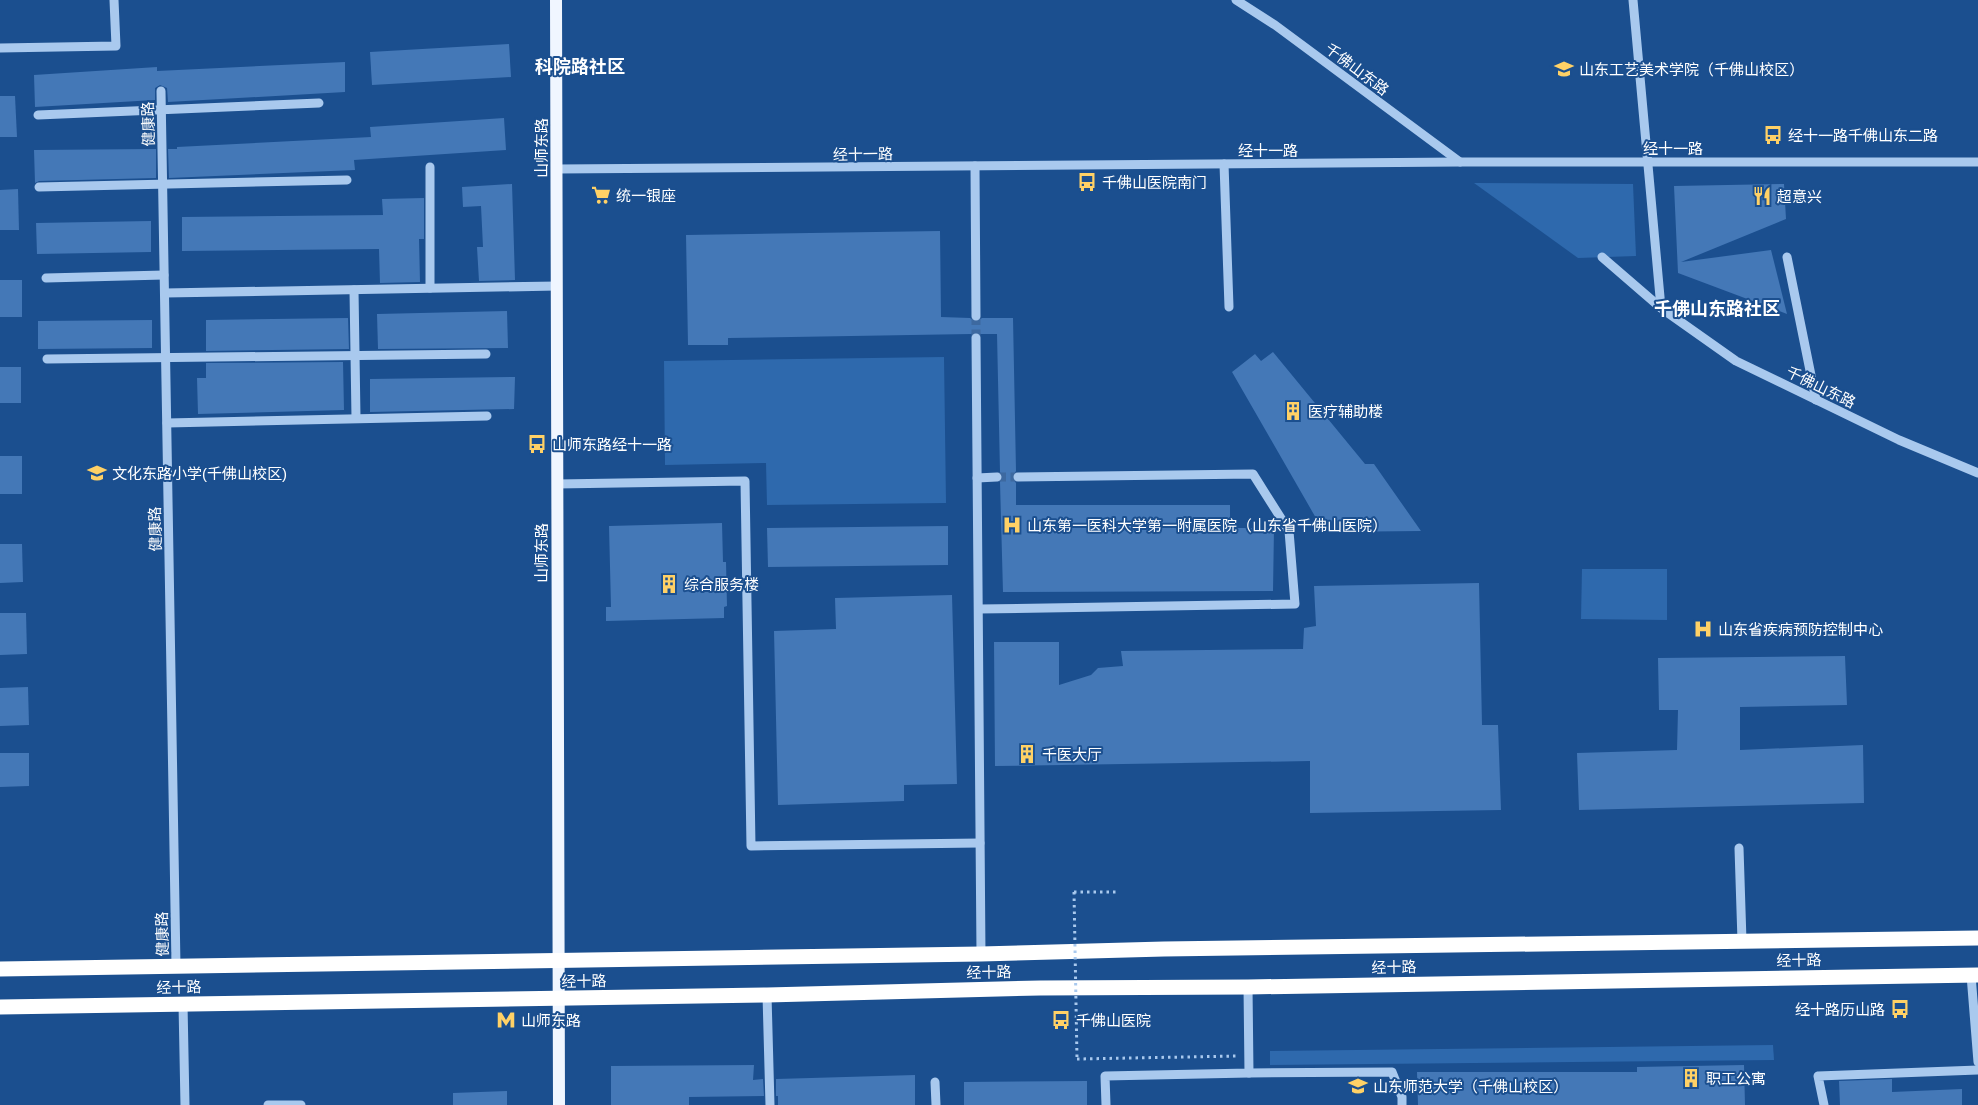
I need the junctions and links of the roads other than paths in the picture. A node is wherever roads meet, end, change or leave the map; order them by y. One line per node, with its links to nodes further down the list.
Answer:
1 (114, 0): 5 (street)
2 (556, 0): 16 (main road, 山师东路)
3 (1236, 0): 10 (street, 千佛山东路)
4 (1633, 0): 11 (street)
5 (0, 48)
6 (161, 91): 8 (street, 健康路)
7 (319, 103): 8 (street)
8 (162, 110): 9 (street); 18 (street, 健康路)
9 (38, 115)
10 (1460, 162): 11 (street, 经十一路); 13 (street, 经十一路)
11 (1647, 162): 12 (street, 经十一路); 29 (street)
12 (1978, 162)
13 (1224, 164): 14 (street, 经十一路); 28 (street)
14 (975, 166): 16 (street, 经十一路); 30 (street)
15 (430, 167): 25 (street)
16 (558, 169): 24 (main road, 山师东路)
17 (347, 180): 18 (street)
18 (163, 184): 19 (street); 22 (street, 健康路)
19 (39, 187)
20 (1602, 257): 29 (street, 千佛山东路)
21 (1787, 257): 36 (street)
22 (164, 275): 23 (street); 27 (street, 健康路)
23 (46, 278)
24 (557, 286): 25 (street); 44 (main road, 山师东路)
25 (430, 288): 26 (street)
26 (354, 290): 27 (street); 33 (street)
27 (165, 293): 34 (street, 健康路)
28 (1229, 307)
29 (1661, 308): 36 (street, 千佛山东路)
30 (976, 316)
31 (976, 338): 43 (street)
32 (486, 354): 33 (street)
33 (355, 355): 34 (street); 38 (street)
34 (166, 357): 35 (street); 39 (street, 健康路)
35 (48, 359)
36 (1816, 400): 40 (street, 千佛山东路)
37 (487, 416): 38 (street)
38 (356, 418): 39 (street)
39 (167, 422): 52 (street, 健康路)
40 (1978, 473)
41 (998, 477): 43 (street)
42 (1018, 477): 45 (street)
43 (977, 478): 45 (street)
44 (557, 484): 46 (street); 51 (main road, 山师东路)
45 (978, 609): 46 (street)
46 (980, 843): 50 (street)
47 (1739, 848): 49 (street)
48 (1978, 938): 49 (highway, 经十路)
49 (1742, 941): 50 (highway, 经十路)
50 (982, 954): 51 (highway, 经十路)
51 (560, 960): 52 (highway, 经十路); 57 (main road, 山师东路)
52 (176, 966): 53 (highway, 经十路)
53 (0, 968)
54 (1975, 975): 55 (highway, 经十路); 60 (street)
55 (1248, 987): 56 (highway, 经十路); 62 (street)
56 (767, 995): 57 (highway, 经十路); 68 (street)
57 (560, 999): 58 (highway, 经十路); 67 (main road, 山师东路)
58 (184, 1004): 59 (highway, 经十路); 64 (street)
59 (0, 1007)
60 (1978, 1062)
61 (1978, 1070): 72 (street)
62 (1249, 1073): 70 (street); 71 (street)
63 (935, 1082): 69 (street)
64 (185, 1105)
65 (268, 1105): 66 (street)
66 (301, 1105)
67 (559, 1105)
68 (770, 1105)
69 (936, 1105)
70 (1106, 1105)
71 (1402, 1105)
72 (1824, 1105)

